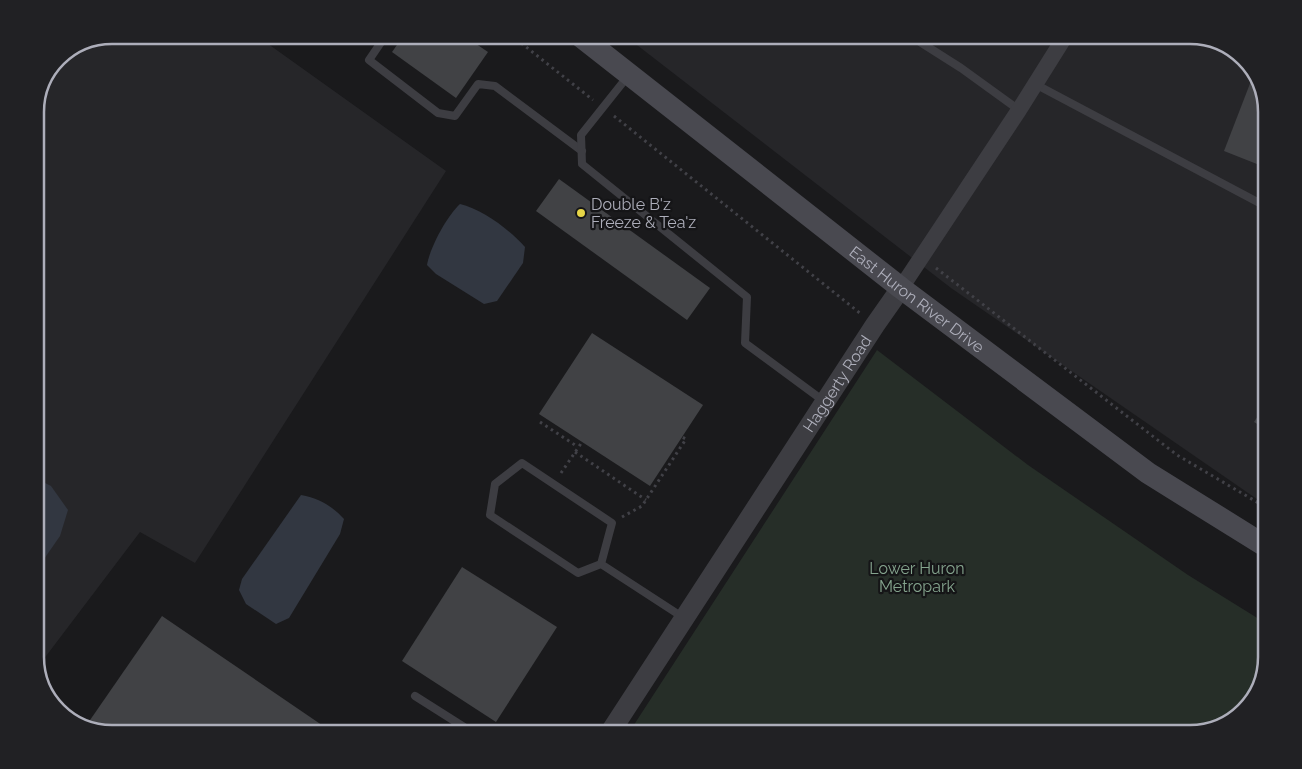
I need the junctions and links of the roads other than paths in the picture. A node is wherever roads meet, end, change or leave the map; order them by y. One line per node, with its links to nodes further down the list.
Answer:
1 (380, 44): 8 (lane)
2 (590, 44): 5 (main road, East Huron River Drive)
3 (923, 44): 7 (lane)
4 (1060, 44): 6 (street, Haggerty Road)
5 (629, 74): 8 (lane); 10 (main road, East Huron River Drive)
6 (1035, 84): 7 (street, Haggerty Road); 9 (lane)
7 (1019, 110): 10 (street, Haggerty Road)
8 (582, 151): 11 (lane)
9 (1258, 202)
10 (901, 288): 11 (street, Haggerty Road); 12 (main road, East Huron River Drive)
11 (825, 402): 14 (street, Haggerty Road)
12 (1258, 541)
13 (602, 564): 13 (lane); 14 (lane)
14 (684, 618): 17 (street, Haggerty Road)
15 (415, 696): 16 (lane)
16 (461, 725)
17 (615, 725)

